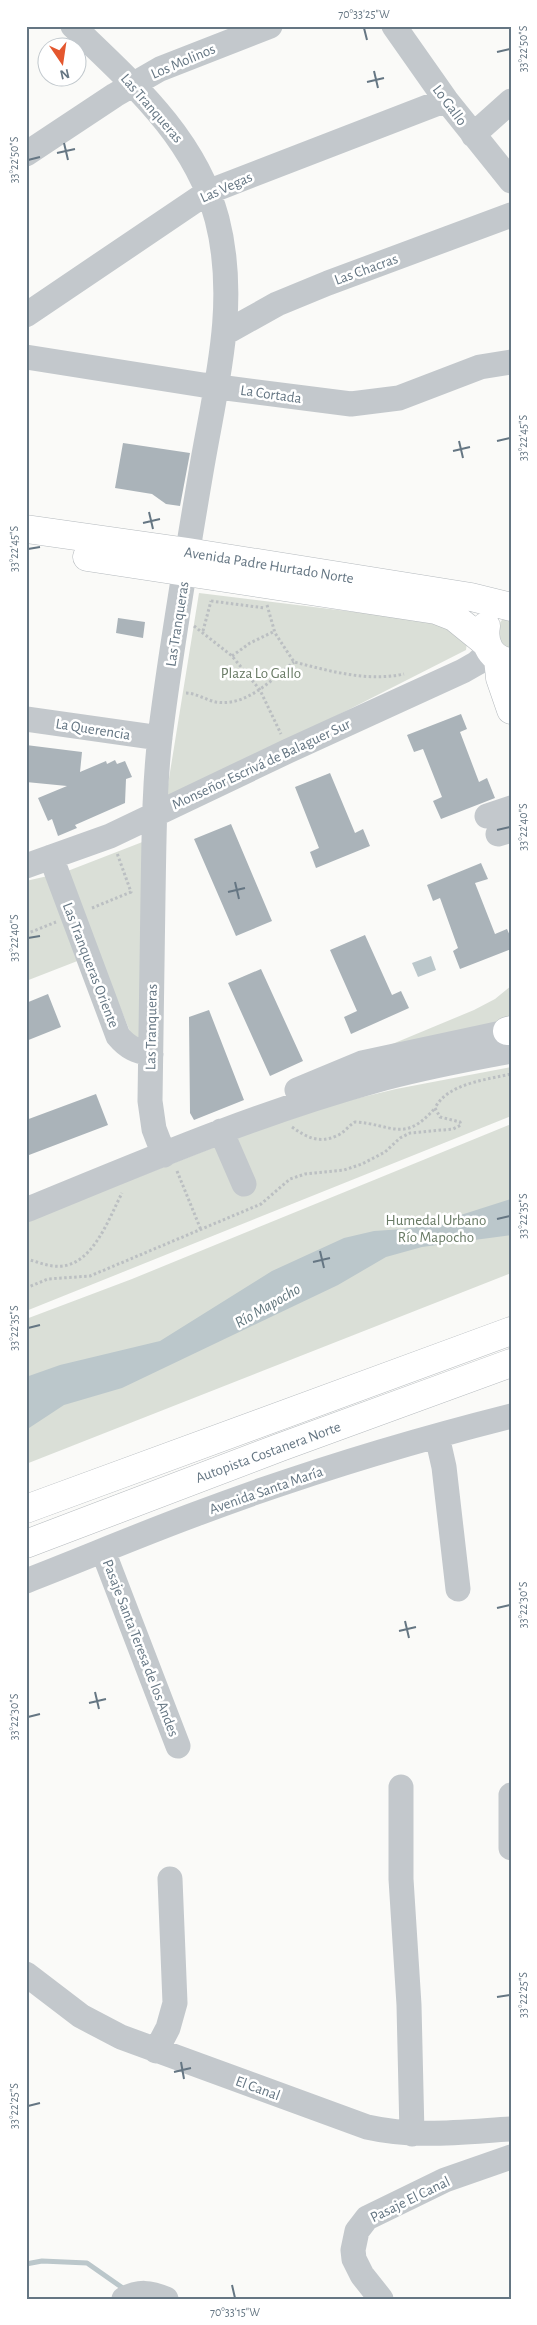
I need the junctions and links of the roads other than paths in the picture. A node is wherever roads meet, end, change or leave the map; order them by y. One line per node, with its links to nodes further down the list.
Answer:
1 (73, 26): 4 (street, Las Tranqueras)
2 (270, 26): 4 (street, Los Molinos)
3 (394, 26): 5 (street, Lo Gallo)
4 (134, 84): 8 (street, Los Molinos); 10 (street, Las Tranqueras)
5 (446, 100): 7 (street, Lo Gallo); 10 (street, Las Vegas)
6 (511, 101): 7 (street)
7 (473, 135): 9 (street, Lo Gallo)
8 (26, 154)
9 (511, 181)
10 (208, 192): 12 (street, Las Vegas); 13 (street, Las Tranqueras)
11 (511, 215): 13 (street, Las Chacras)
12 (26, 315)
13 (225, 333): 16 (street, Las Tranqueras)
14 (26, 357): 16 (street, La Cortada)
15 (511, 362): 16 (street, La Cortada)
16 (216, 386): 19 (street, Las Tranqueras)
17 (26, 529): 19 (main road, Avenida Padre Hurtado Norte)
18 (26, 548): 19 (main road, Avenida Padre Hurtado Norte)
19 (187, 562): 20 (main road, Avenida Padre Hurtado Norte); 21 (main road, Avenida Padre Hurtado Norte); 24 (street, Las Tranqueras)
20 (511, 607): 21 (main road)
21 (496, 654): 22 (main road); 26 (street, Monseñor Escrivá de Balaguer Sur)
22 (511, 710)
23 (26, 719): 24 (street, La Querencia)
24 (160, 738): 26 (street, Las Tranqueras)
25 (511, 808): 27 (street)
26 (155, 813): 28 (street, Monseñor Escrivá de Balaguer Sur); 31 (street, Las Tranqueras)
27 (499, 827)
28 (51, 857): 29 (street, Monseñor Escrivá de Balaguer Sur); 31 (street, Las Tranqueras Oriente)
29 (26, 866)
30 (510, 1036): 32 (street)
31 (151, 1054): 33 (street, Las Tranqueras)
32 (228, 1129): 33 (street); 34 (street)
33 (170, 1162): 35 (street)
34 (244, 1184)
35 (26, 1210)
36 (511, 1315): 38 (main road)
37 (511, 1331): 38 (main road, Autopista Costanera Norte)
38 (439, 1357): 42 (main road, Autopista Costanera Norte)
39 (511, 1363): 43 (main road, Autopista Costanera Norte)
40 (511, 1416): 41 (street, Avenida Santa María)
41 (437, 1436): 44 (street, Avenida Santa María); 46 (street)
42 (26, 1509)
43 (26, 1544)
44 (103, 1551): 45 (street, Avenida Santa María); 47 (street, Pasaje Santa Teresa de los Andes)
45 (26, 1581)
46 (458, 1589)
47 (178, 1746)
48 (401, 1787): 55 (street)
49 (511, 1795): 50 (street)
50 (511, 1848)
51 (170, 1879): 53 (street)
52 (26, 1974): 53 (street, El Canal)
53 (156, 2051): 55 (street, El Canal)
54 (511, 2129): 55 (street, El Canal)
55 (412, 2134)
56 (511, 2157): 59 (street, Pasaje El Canal)
57 (124, 2299): 58 (street)
58 (166, 2299)
59 (381, 2299)

